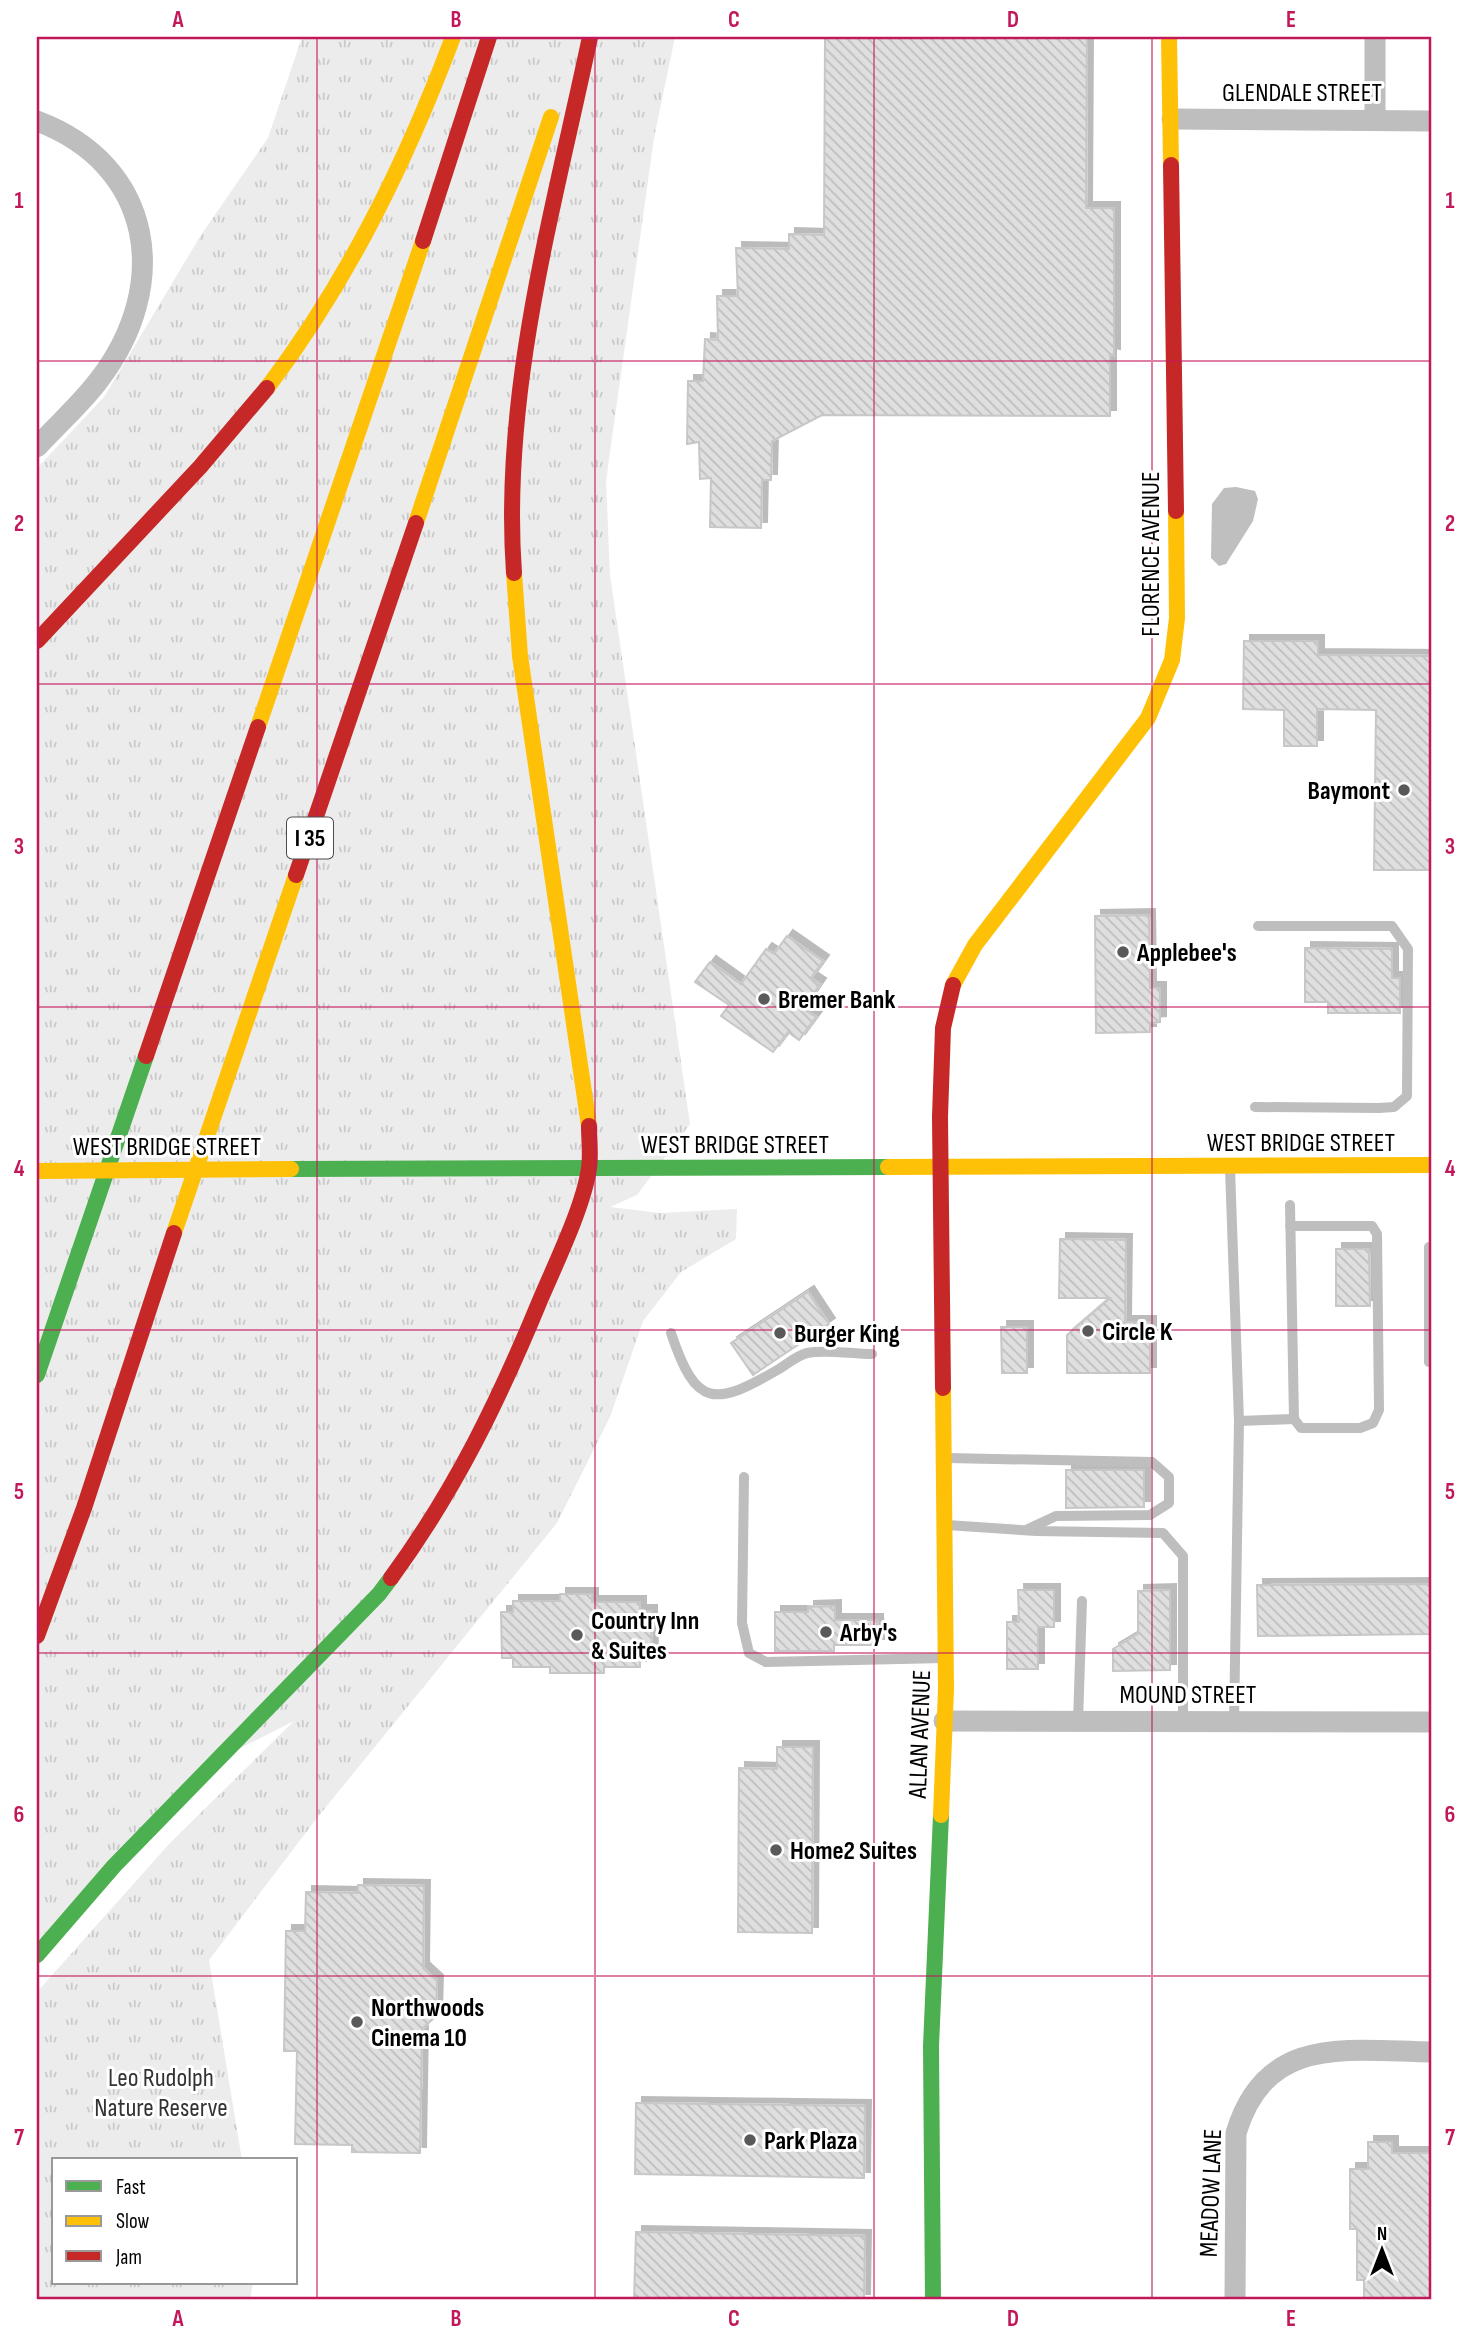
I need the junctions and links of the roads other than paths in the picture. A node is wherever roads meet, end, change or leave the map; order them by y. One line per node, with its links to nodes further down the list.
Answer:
1 (453, 37): 14 (main road)
2 (489, 37): 28 (main road)
3 (577, 37): 7 (main road)
4 (590, 37): 19 (main road)
5 (1169, 37): 9 (main road, FLORENCE AVENUE)
6 (1375, 37): 10 (street)
7 (563, 82)
8 (554, 107): 36 (main road, I 35)
9 (1172, 119): 10 (street, GLENDALE STREET); 20 (main road, FLORENCE AVENUE)
10 (1375, 120): 12 (street, GLENDALE STREET)
11 (37, 121): 13 (street)
12 (1432, 121)
13 (37, 447)
14 (37, 641)
15 (1258, 926): 16 (lane)
16 (1255, 1107)
17 (1432, 1166): 18 (main road, WEST BRIDGE STREET)
18 (1230, 1167): 20 (main road, WEST BRIDGE STREET); 30 (lane)
19 (589, 1169): 20 (main road, WEST BRIDGE STREET); 21 (main road, WEST BRIDGE STREET, bridge); 43 (main road)
20 (941, 1169): 31 (main road, ALLAN AVENUE)
21 (37, 1171)
22 (1290, 1205): 23 (lane)
23 (1290, 1226): 29 (lane); 29 (lane)
24 (1429, 1247): 27 (lane)
25 (671, 1334): 26 (lane)
26 (872, 1354)
27 (1432, 1363)
28 (37, 1375)
29 (1294, 1419): 30 (lane)
30 (1239, 1421): 41 (lane)
31 (943, 1458): 33 (main road, ALLAN AVENUE); 34 (lane)
32 (744, 1477): 37 (lane)
33 (944, 1525): 34 (lane); 37 (main road, ALLAN AVENUE)
34 (1026, 1531): 40 (lane)
35 (1082, 1601): 39 (lane)
36 (37, 1636)
37 (946, 1658): 38 (main road, ALLAN AVENUE)
38 (944, 1721): 39 (street, MOUND STREET); 45 (main road, ALLAN AVENUE)
39 (1078, 1721): 40 (street, MOUND STREET)
40 (1183, 1722): 41 (street, MOUND STREET)
41 (1234, 1722): 42 (street, MOUND STREET)
42 (1432, 1722)
43 (37, 1955)
44 (1432, 2052): 46 (street, MEADOW LANE)
45 (933, 2300)
46 (1235, 2300)

